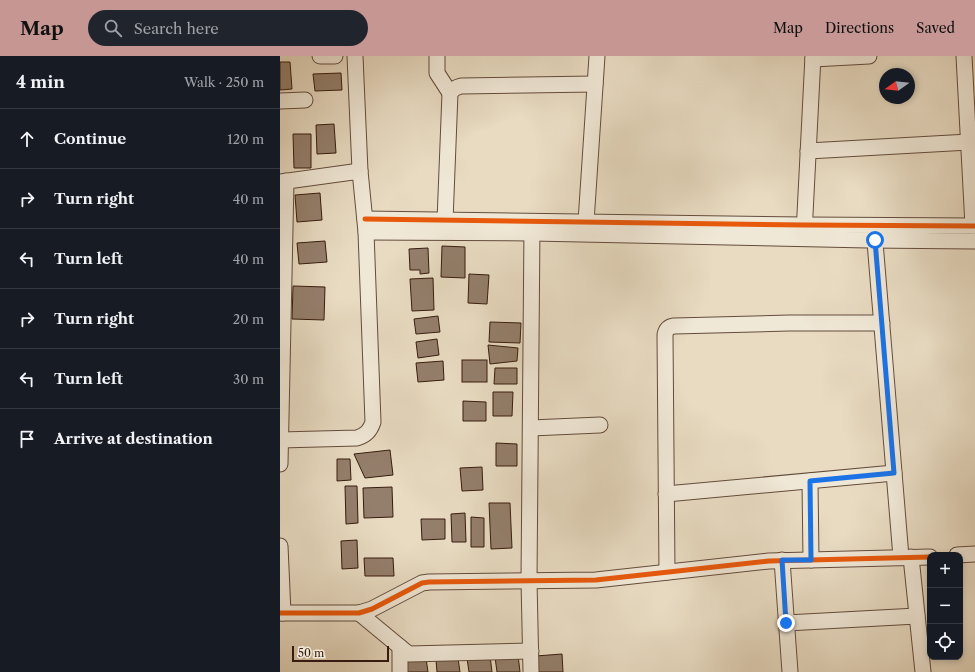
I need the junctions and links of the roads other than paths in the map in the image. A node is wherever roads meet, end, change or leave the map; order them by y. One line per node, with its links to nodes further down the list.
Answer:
1 (320, 56): 2 (street)
2 (335, 56)
3 (355, 56): 15 (street)
4 (437, 56): 10 (street)
5 (597, 56): 9 (street)
6 (869, 56): 8 (street)
7 (964, 56): 13 (street)
8 (813, 58): 14 (street)
9 (595, 84): 10 (street); 18 (street)
10 (450, 94): 17 (street)
11 (305, 100): 12 (street)
12 (280, 101)
13 (969, 142): 14 (street); 21 (street)
14 (808, 152): 23 (street)
15 (360, 171): 16 (street); 20 (street)
16 (283, 182): 29 (street)
17 (445, 220): 20 (street); 22 (street)
18 (586, 222): 22 (street); 23 (street)
19 (874, 225): 21 (street); 23 (street); 24 (street)
20 (366, 226): 22 (street); 29 (street)
21 (974, 226)
22 (532, 227): 23 (street); 28 (street)
23 (804, 232): 24 (street)
24 (875, 240): 25 (street); 26 (street)
25 (975, 241)
26 (882, 323): 31 (street); 33 (street)
27 (600, 425): 28 (street)
28 (531, 428): 42 (street)
29 (280, 440): 30 (street)
30 (280, 464)
31 (894, 473): 32 (street); 37 (street)
32 (810, 481): 33 (street); 40 (street)
33 (666, 494): 41 (street)
34 (280, 546): 43 (street)
35 (975, 554): 36 (street)
36 (963, 555)
37 (906, 557): 38 (street); 40 (street); 45 (street)
38 (927, 557)
39 (782, 560): 40 (street); 41 (street); 46 (street)
40 (811, 560)
41 (667, 572): 42 (street)
42 (529, 581): 44 (street); 48 (street)
43 (282, 613): 44 (street)
44 (359, 613): 47 (street)
45 (917, 616): 46 (street); 52 (street)
46 (786, 623): 51 (street)
47 (400, 648): 48 (street); 49 (street)
48 (531, 651): 50 (street)
49 (400, 672)
50 (531, 672)
51 (790, 672)
52 (923, 672)

